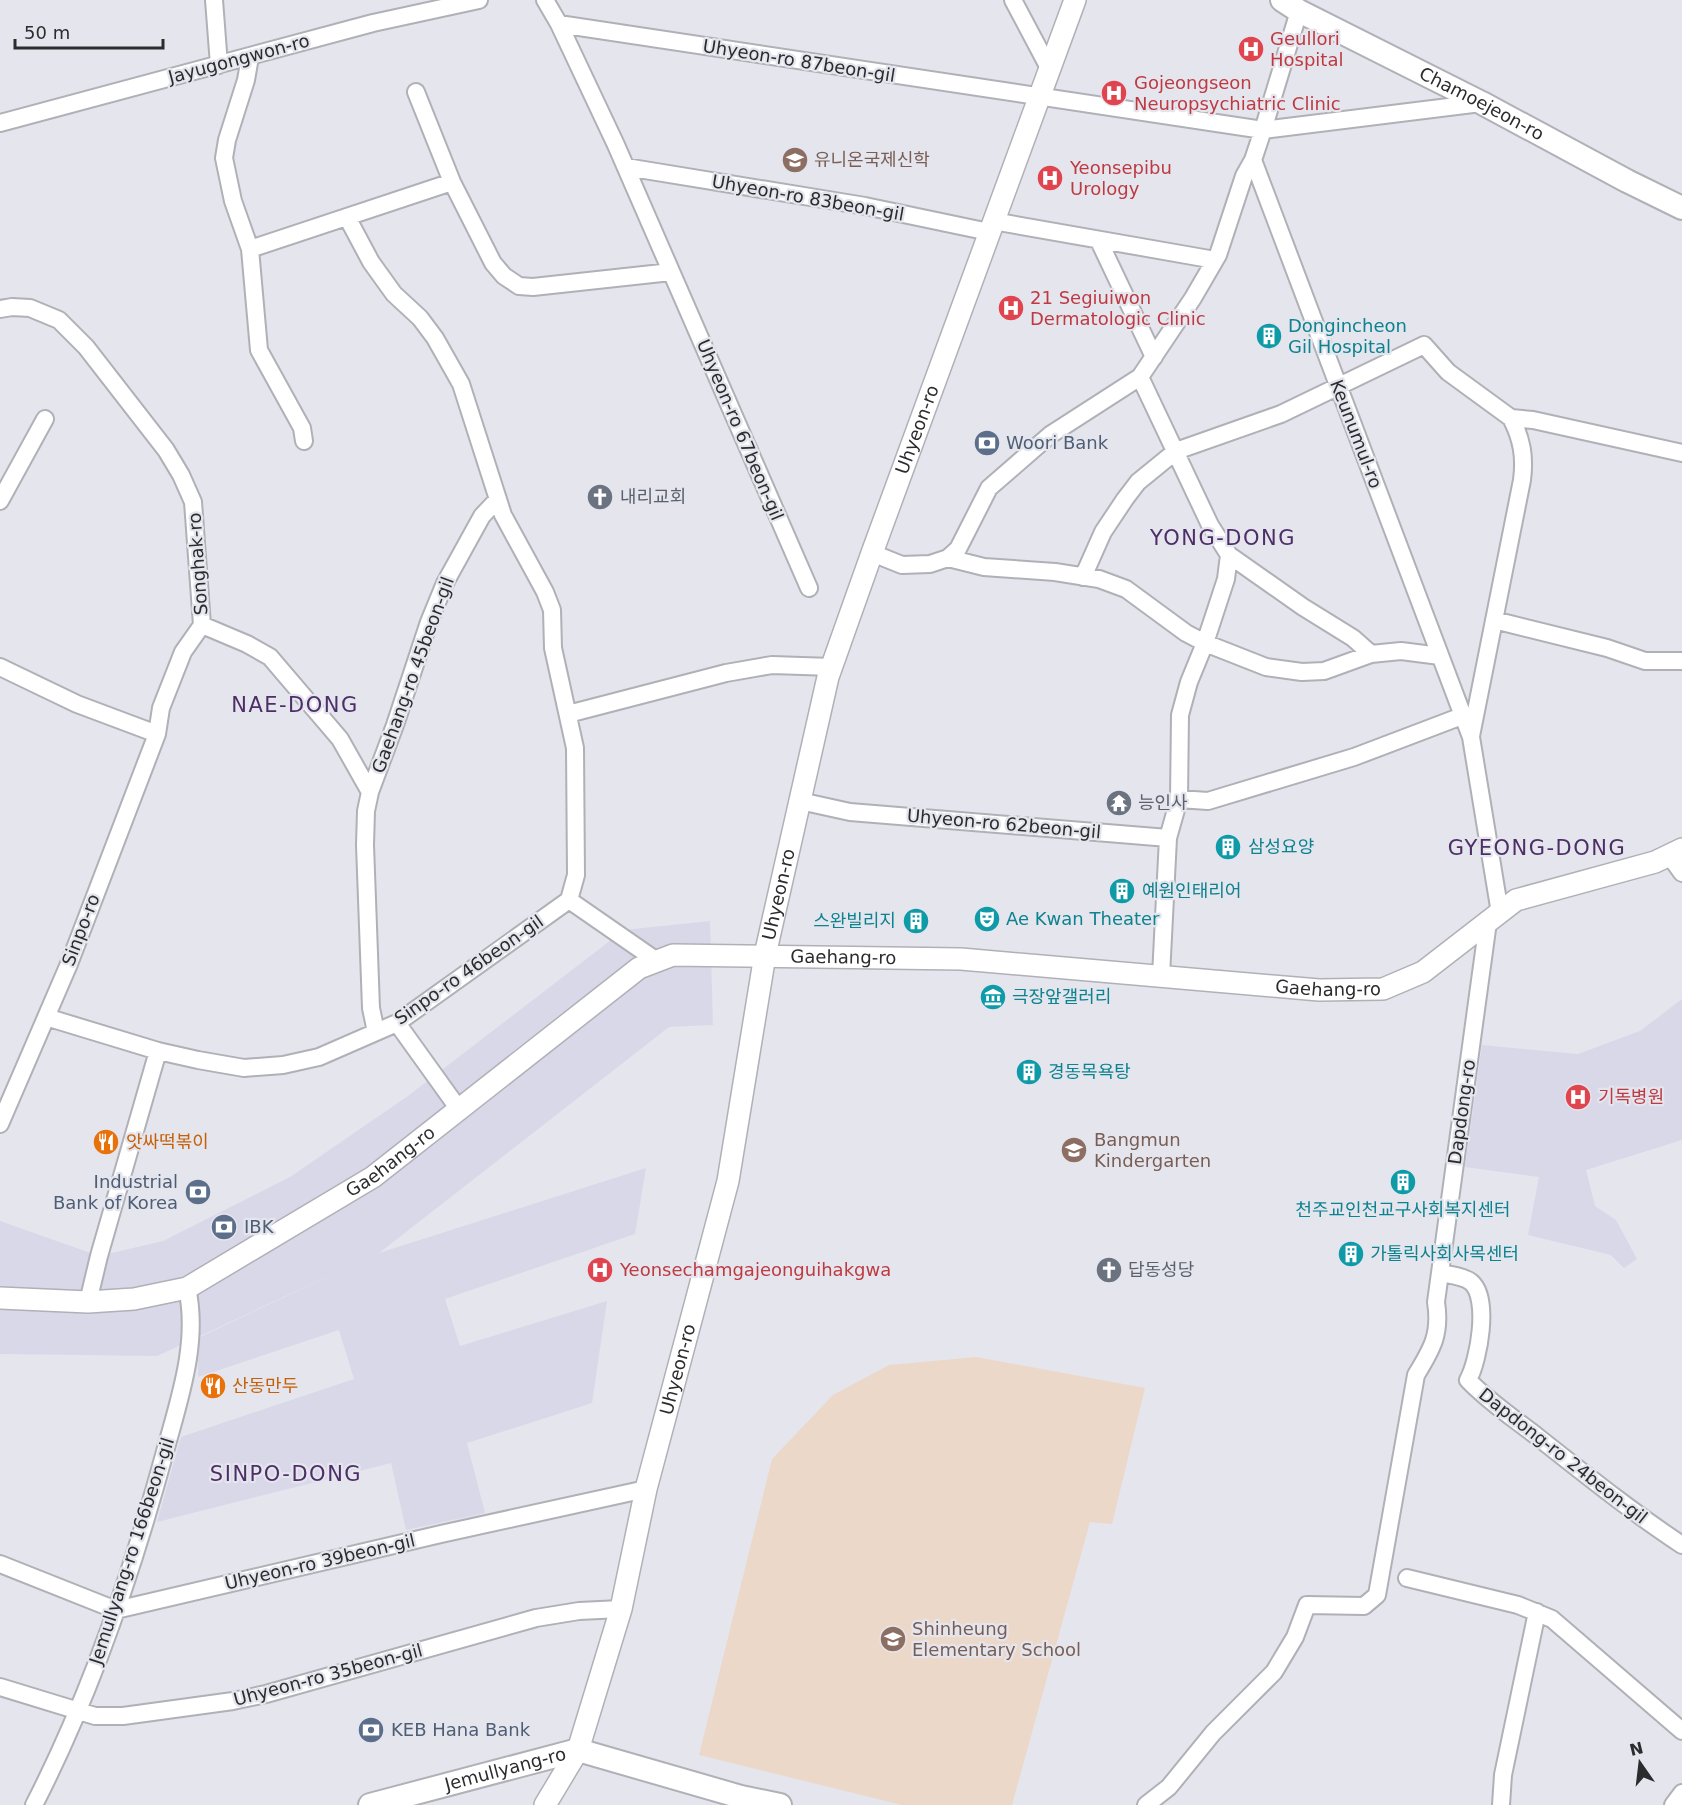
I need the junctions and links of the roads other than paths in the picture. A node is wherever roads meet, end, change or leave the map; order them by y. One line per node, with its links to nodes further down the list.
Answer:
1 (214, 0): 9 (street)
2 (479, 0): 8 (street, Jayugongwon-ro)
3 (544, 0): 7 (street, Uhyeon-ro 67beon-gil)
4 (1013, 0): 10 (street)
5 (1075, 0): 10 (street, Uhyeon-ro)
6 (1290, 6): 13 (main road, Chamoejeon-ro); 15 (street)
7 (559, 24): 12 (street, Uhyeon-ro 87beon-gil); 17 (street, Uhyeon-ro 67beon-gil)
8 (250, 57): 9 (street, Jayugongwon-ro); 23 (street)
9 (219, 65): 14 (street, Jayugongwon-ro)
10 (1049, 68): 12 (street, Uhyeon-ro)
11 (416, 92): 18 (street)
12 (1039, 97): 15 (street, Uhyeon-ro 87beon-gil); 21 (street, Uhyeon-ro)
13 (1482, 103): 15 (street); 19 (main road, Chamoejeon-ro)
14 (0, 123)
15 (1263, 130): 16 (street)
16 (1253, 160): 24 (street); 29 (street, Keunumul-ro)
17 (626, 167): 21 (street, Uhyeon-ro 83beon-gil); 25 (street, Uhyeon-ro 67beon-gil)
18 (452, 182): 20 (street); 25 (street)
19 (1682, 208)
20 (348, 217): 23 (street); 35 (street)
21 (991, 226): 22 (street, Uhyeon-ro 83beon-gil); 37 (street, Uhyeon-ro)
22 (1099, 241): 24 (street, Uhyeon-ro 83beon-gil); 27 (street)
23 (250, 249): 32 (street)
24 (1215, 260): 27 (street)
25 (671, 272): 41 (street, Uhyeon-ro 67beon-gil)
26 (0, 309): 43 (street, Songhak-ro)
27 (1154, 357): 28 (street)
28 (1140, 377): 33 (street); 39 (street)
29 (1338, 387): 30 (street); 33 (street); 46 (street, Keunumul-ro)
30 (1511, 418): 34 (street); 42 (street, Keunumul-ro)
31 (45, 419): 36 (street)
32 (304, 441)
33 (1176, 451): 38 (street); 40 (street)
34 (1682, 453)
35 (498, 499): 50 (street); 54 (street, Gaehang-ro 45beon-gil)
36 (0, 501)
37 (872, 554): 39 (street); 49 (street, Uhyeon-ro)
38 (1228, 555): 44 (street); 45 (street)
39 (948, 558): 40 (street)
40 (1083, 577): 44 (street)
41 (808, 588)
42 (1494, 620): 47 (street); 53 (street, Keunumul-ro)
43 (202, 625): 52 (street, Songhak-ro); 54 (street, Gaehang-ro 45beon-gil)
44 (1204, 643): 45 (street); 55 (street)
45 (1371, 654): 46 (street)
46 (1440, 656): 51 (street, Keunumul-ro)
47 (1682, 661)
48 (0, 667): 52 (street)
49 (832, 667): 50 (street); 56 (street, Uhyeon-ro)
50 (568, 714): 60 (street)
51 (1462, 716): 53 (street, Keunumul-ro); 55 (street)
52 (158, 734): 65 (street, Sinpo-ro)
53 (1471, 737): 61 (street, Keunumul-ro)
54 (370, 792): 67 (street, Gaehang-ro 45beon-gil)
55 (1179, 799): 57 (street)
56 (800, 801): 57 (street, Uhyeon-ro 62beon-gil); 62 (street, Uhyeon-ro)
57 (1168, 838): 64 (street)
58 (1676, 852): 59 (street); 61 (street, Gaehang-ro)
59 (1682, 873)
60 (569, 900): 63 (street); 66 (street, Sinpo-ro 46beon-gil)
61 (1494, 917): 64 (street, Gaehang-ro); 71 (street, Dapdong-ro)
62 (765, 955): 63 (street, Gaehang-ro); 64 (street, Gaehang-ro); 75 (street, Uhyeon-ro)
63 (657, 961): 69 (street, Gaehang-ro)
64 (1161, 976)
65 (46, 1017): 68 (street, Sinpo-ro 46beon-gil); 70 (street, Sinpo-ro)
66 (396, 1023): 67 (street, Sinpo-ro 46beon-gil); 69 (street)
67 (376, 1032): 68 (street, Sinpo-ro 46beon-gil)
68 (158, 1051): 74 (street)
69 (458, 1108): 72 (street, Gaehang-ro)
70 (0, 1124)
71 (1440, 1273): 76 (street, Dapdong-ro 24beon-gil); 92 (street, Dapdong-ro)
72 (187, 1288): 74 (street, Gaehang-ro); 80 (street, Jemullyang-ro 166beon-gil)
73 (0, 1298): 74 (street, Gaehang-ro)
74 (88, 1302)
75 (646, 1489): 79 (street, Uhyeon-ro); 80 (street, Uhyeon-ro 39beon-gil)
76 (1682, 1545)
77 (0, 1564): 80 (street)
78 (1407, 1578): 81 (street)
79 (621, 1609): 83 (street, Uhyeon-ro 35beon-gil); 85 (street, Uhyeon-ro)
80 (116, 1610): 83 (street, Jemullyang-ro 166beon-gil)
81 (1537, 1612): 84 (street); 93 (street)
82 (0, 1687): 83 (street, Uhyeon-ro 35beon-gil)
83 (79, 1712): 88 (street, Jemullyang-ro 166beon-gil)
84 (1682, 1731)
85 (578, 1750): 87 (main road, Jemullyang-ro); 89 (main road, Jemullyang-ro); 90 (street, Uhyeon-ro)
86 (1682, 1793): 94 (street)
87 (740, 1801): 91 (main road, Jemullyang-ro)
88 (34, 1805)
89 (370, 1805)
90 (546, 1805)
91 (780, 1805)
92 (1146, 1805)
93 (1501, 1805)
94 (1673, 1805)

